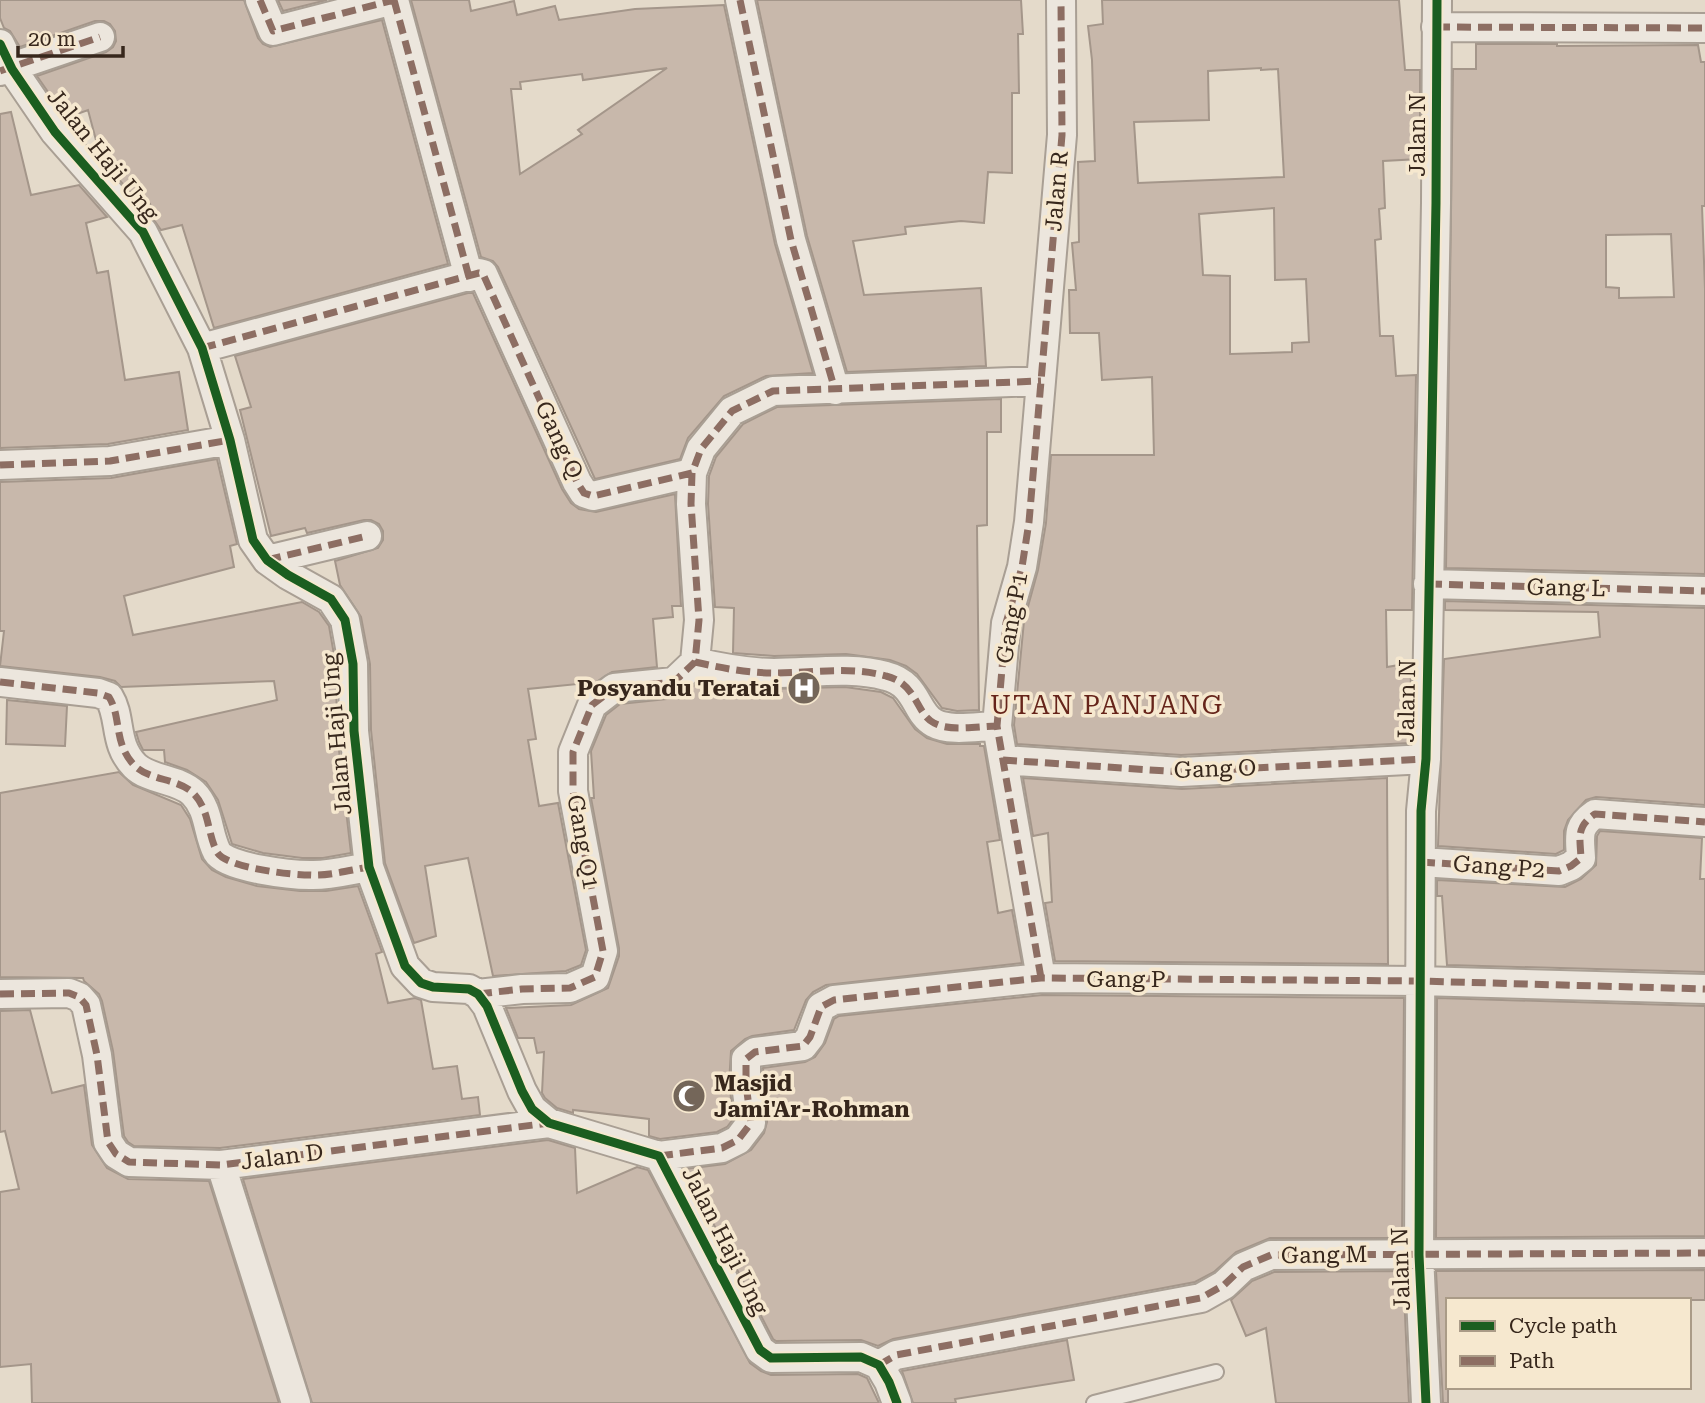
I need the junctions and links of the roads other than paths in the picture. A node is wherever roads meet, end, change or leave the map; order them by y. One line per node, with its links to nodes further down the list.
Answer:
1 (260, 0): 2 (street)
2 (394, 0): 9 (street)
3 (740, 0): 12 (street)
4 (1061, 0): 11 (street, Jalan R)
5 (1437, 13): 6 (street); 18 (street, Jalan N)
6 (1705, 28)
7 (100, 37): 8 (street)
8 (4, 61): 10 (street, Jalan Haji Ung)
9 (469, 277): 10 (street); 15 (street, Gang Q)
10 (202, 348): 13 (street, Jalan Haji Ung)
11 (1041, 381): 12 (street); 22 (street, Gang P1)
12 (835, 390): 15 (street)
13 (230, 440): 14 (street); 17 (street, Jalan Haji Ung)
14 (0, 466)
15 (692, 472): 20 (street)
16 (367, 536): 17 (street)
17 (267, 560): 27 (street, Jalan Haji Ung)
18 (1428, 584): 19 (street, Gang L); 23 (street, Jalan N)
19 (1705, 591)
20 (695, 662): 22 (street); 32 (street, Gang Q1)
21 (0, 681): 27 (street)
22 (997, 726): 24 (street, Gang P1)
23 (1426, 759): 24 (street, Gang O); 26 (street, Jalan N)
24 (1003, 760): 28 (street, Gang P1)
25 (1705, 822): 26 (street, Gang P2)
26 (1421, 862): 29 (street, Jalan N)
27 (369, 867): 32 (street, Jalan Haji Ung)
28 (1041, 978): 29 (street, Gang P); 34 (street, Gang P)
29 (1419, 981): 30 (street, Gang P); 37 (street, Jalan N)
30 (1705, 989)
31 (0, 994): 35 (street)
32 (478, 994): 33 (street)
33 (549, 1124): 34 (street, Jalan Haji Ung); 35 (street, Jalan D)
34 (659, 1156): 38 (street, Jalan Haji Ung)
35 (221, 1165): 40 (street, Jalan D)
36 (1705, 1252): 37 (street, Gang M)
37 (1419, 1255): 38 (street, Gang M); 43 (street, Jalan N)
38 (879, 1365): 41 (street)
39 (1216, 1372): 42 (lane)
40 (296, 1403)
41 (897, 1403)
42 (1094, 1403)
43 (1426, 1403)

